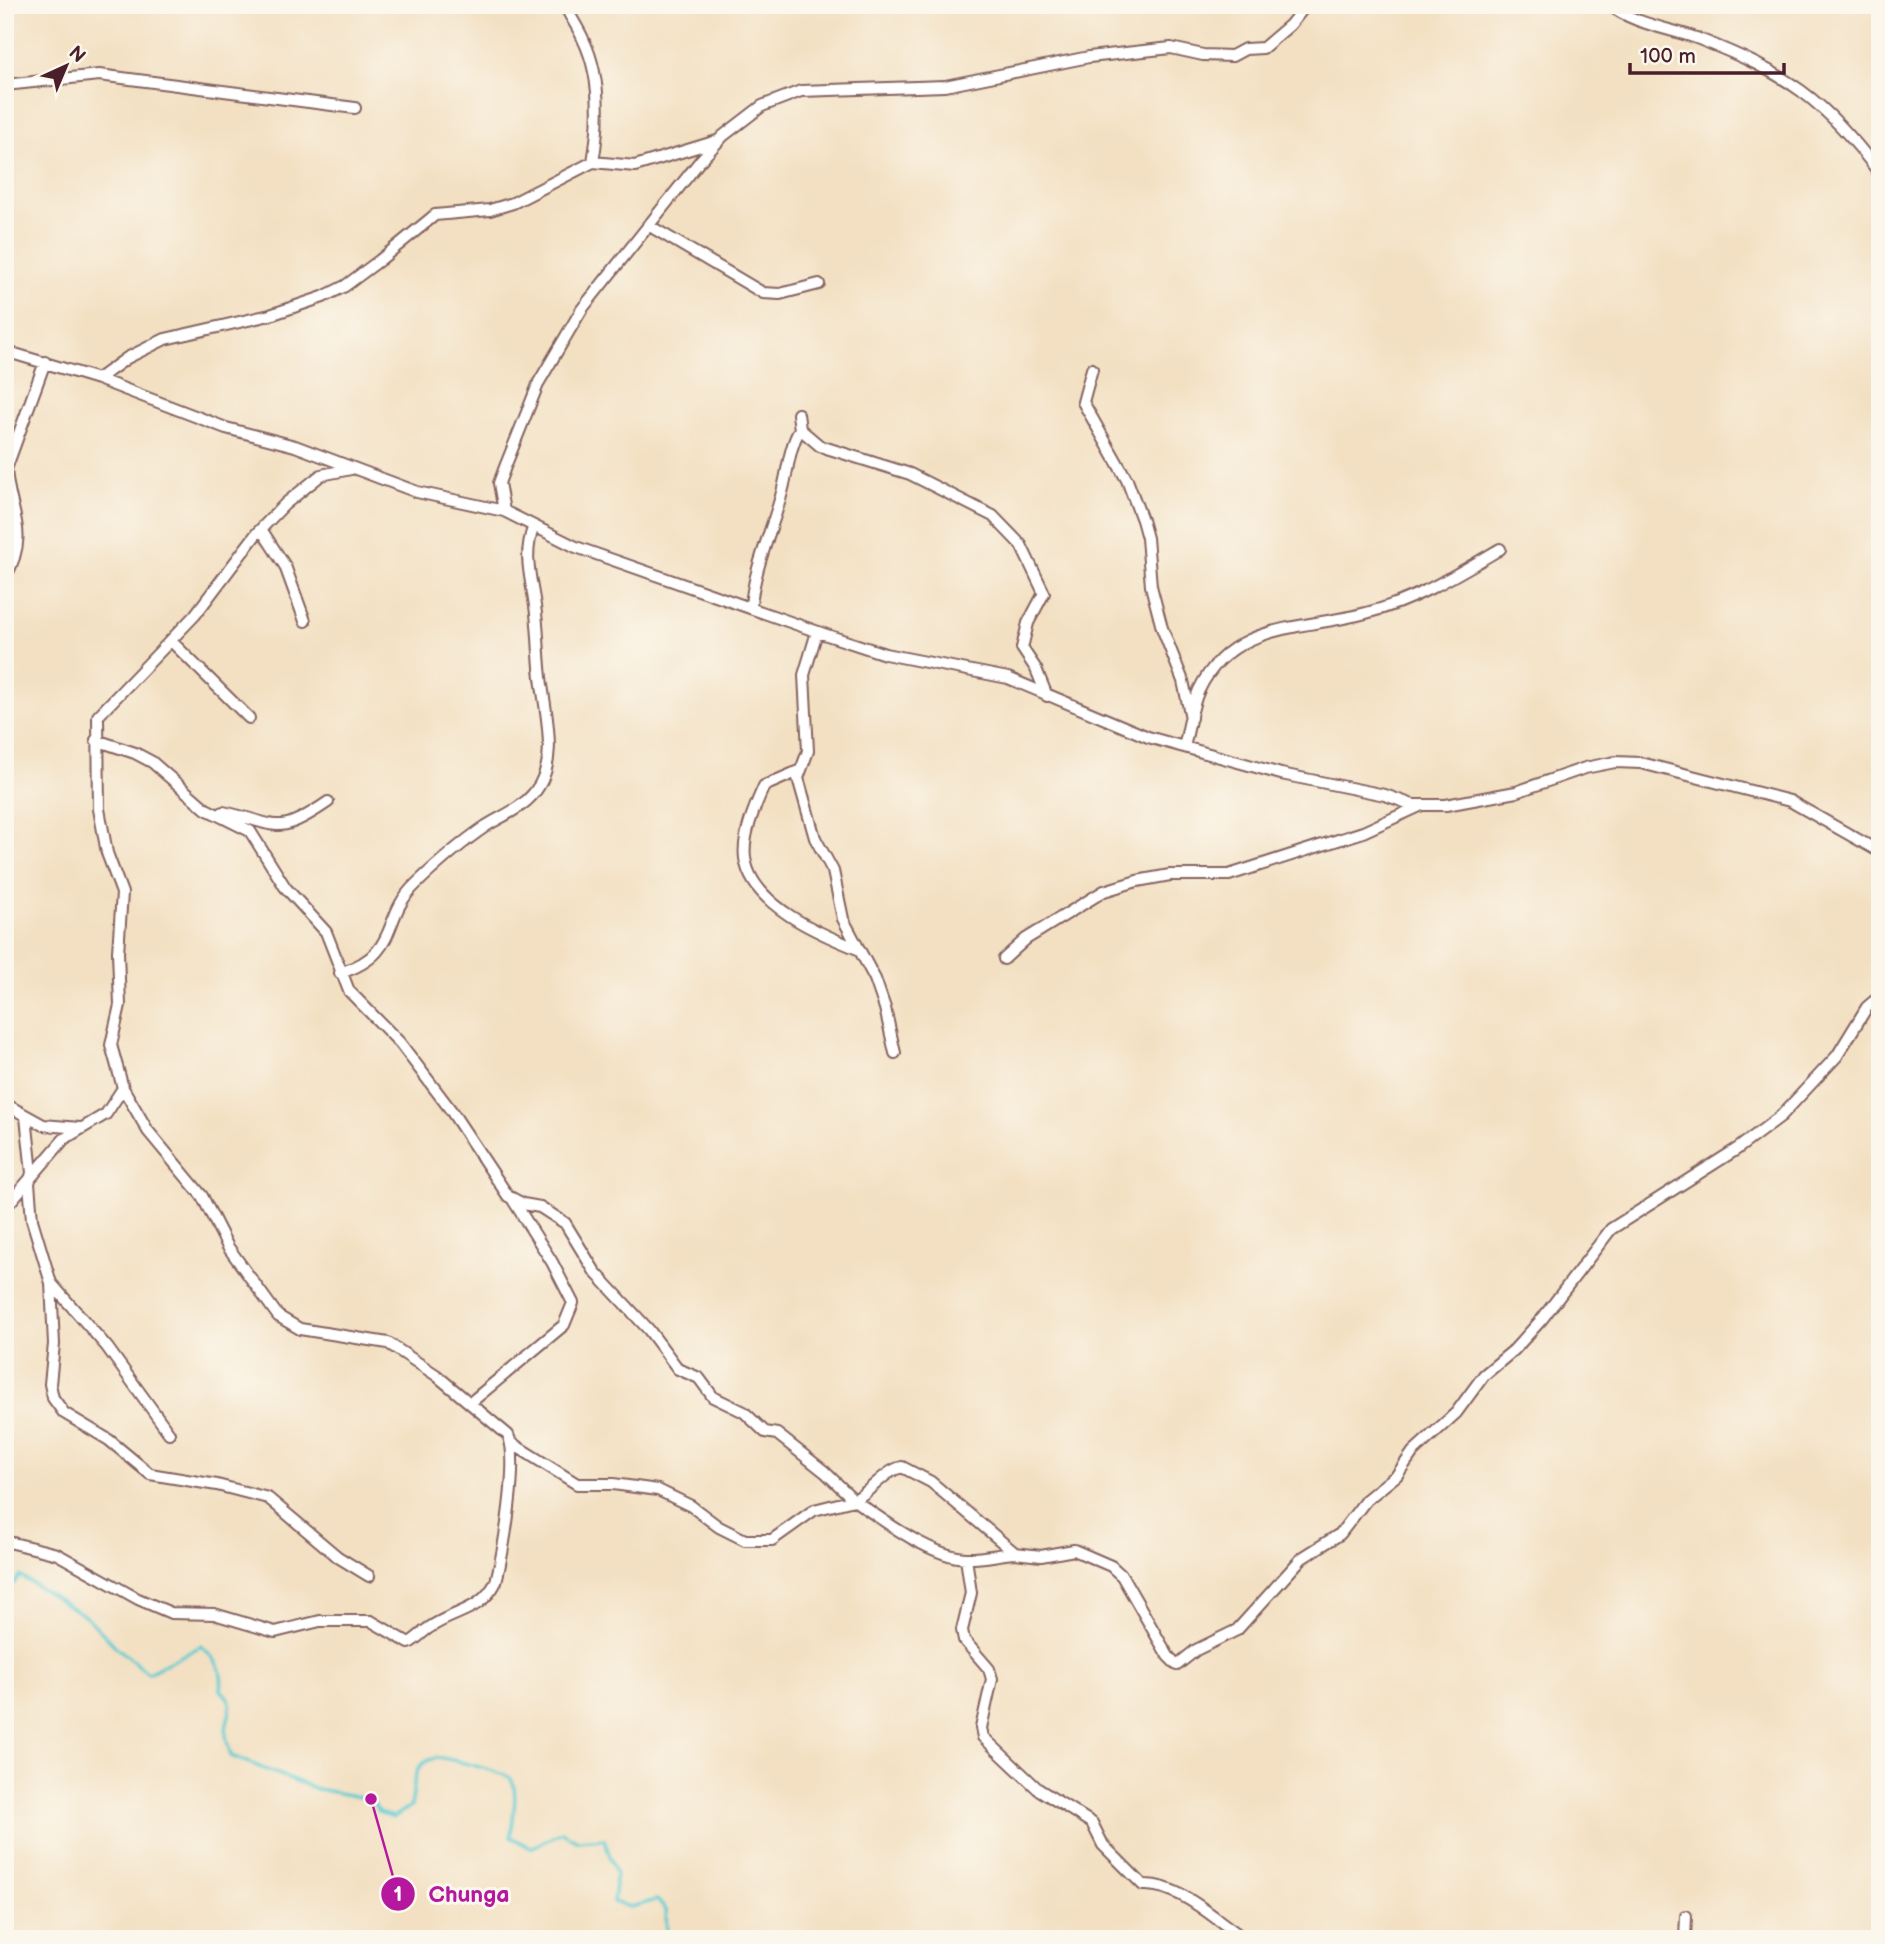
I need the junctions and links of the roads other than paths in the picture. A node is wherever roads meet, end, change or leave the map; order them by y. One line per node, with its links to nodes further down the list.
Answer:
1 (565, 5): 7 (street)
2 (1306, 5): 6 (street)
3 (1610, 5): 8 (street)
4 (5, 85): 5 (street)
5 (355, 108)
6 (719, 140): 7 (street); 9 (street)
7 (593, 162): 14 (street)
8 (1880, 174)
9 (648, 225): 10 (street); 19 (street)
10 (819, 284)
11 (5, 351): 12 (street)
12 (45, 362): 14 (street); 18 (street)
13 (1092, 369): 30 (street)
14 (98, 379): 17 (street)
15 (798, 414): 16 (street)
16 (800, 429): 24 (street); 28 (street)
17 (351, 469): 19 (street); 21 (street)
18 (6, 478): 23 (street)
19 (504, 511): 20 (street)
20 (533, 528): 24 (street); 40 (street)
21 (261, 529): 25 (street); 27 (street)
22 (1500, 549): 30 (street)
23 (5, 578)
24 (751, 606): 26 (street)
25 (304, 621)
26 (817, 632): 28 (street); 33 (street)
27 (171, 641): 29 (street); 31 (street)
28 (1047, 696): 32 (street)
29 (249, 718)
30 (1191, 719): 32 (street)
31 (96, 740): 36 (street); 43 (street)
32 (1184, 747): 35 (street)
33 (801, 770): 38 (street); 38 (street)
34 (328, 802): 36 (street)
35 (1422, 805): 37 (street); 39 (street)
36 (206, 808): 40 (street)
37 (1880, 852)
38 (859, 949): 42 (street)
39 (1004, 959)
40 (340, 973): 48 (street)
41 (1880, 996): 56 (street)
42 (895, 1053)
43 (123, 1088): 46 (street); 51 (street)
44 (5, 1104): 45 (street)
45 (26, 1117): 46 (street); 47 (street)
46 (81, 1128): 47 (street)
47 (29, 1183): 49 (street); 50 (street)
48 (512, 1198): 51 (street); 54 (street)
49 (5, 1208)
50 (51, 1283): 52 (street); 58 (street)
51 (470, 1403): 53 (street)
52 (169, 1433)
53 (513, 1444): 54 (street); 55 (street)
54 (855, 1500): 56 (street); 57 (street)
55 (5, 1541)
56 (1015, 1553): 57 (street)
57 (966, 1558): 60 (street)
58 (369, 1576)
59 (1686, 1916): 61 (street)
60 (1245, 1939)
61 (1685, 1939)

